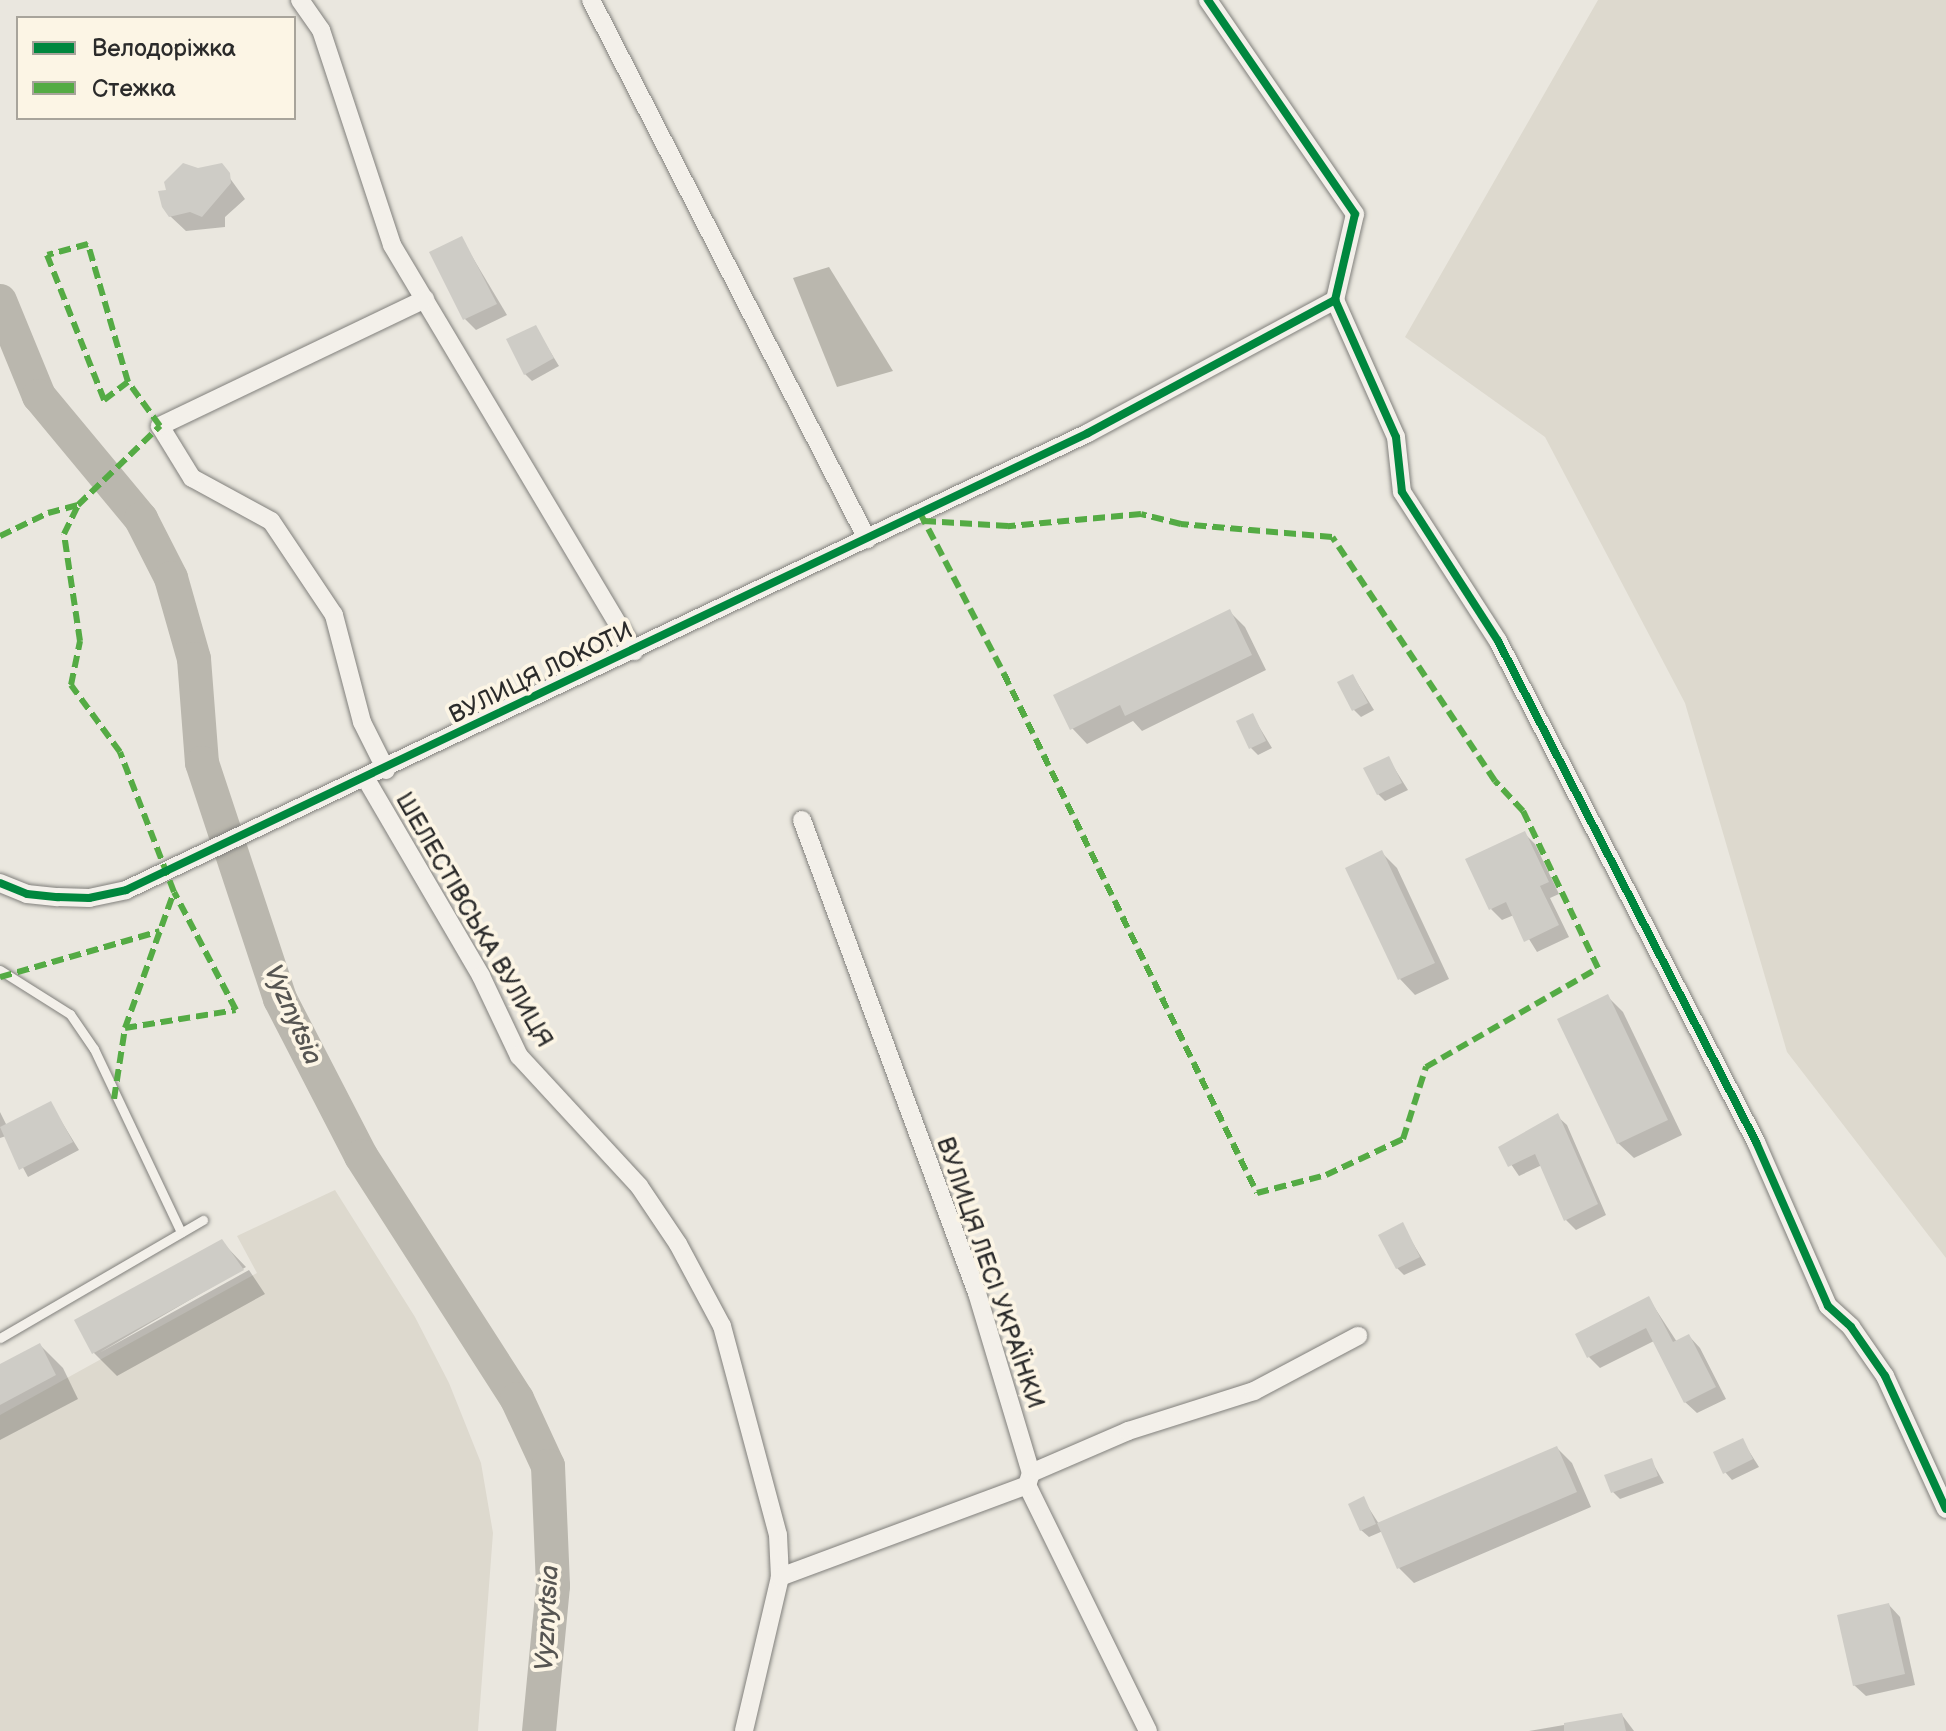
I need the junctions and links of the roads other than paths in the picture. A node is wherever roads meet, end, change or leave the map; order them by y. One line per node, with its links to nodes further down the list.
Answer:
1 (300, 0): 4 (street)
2 (591, 0): 6 (street)
3 (1208, 0): 5 (street)
4 (425, 299): 7 (street); 8 (street, ШЕЛЕСТІВСЬКА ВУЛИЦЯ)
5 (1335, 300): 6 (street, ВУЛИЦЯ ЛОКОТИ); 18 (street)
6 (867, 539): 7 (street, ВУЛИЦЯ ЛОКОТИ)
7 (634, 651): 8 (street, ВУЛИЦЯ ЛОКОТИ)
8 (386, 770): 9 (street, ВУЛИЦЯ ЛОКОТИ)
9 (366, 779): 11 (street, ВУЛИЦЯ ЛОКОТИ); 19 (street, ШЕЛЕСТІВСЬКА ВУЛИЦЯ)
10 (802, 820): 17 (street, ВУЛИЦЯ ЛЕСІ УКРАЇНКИ)
11 (0, 883)
12 (0, 970): 14 (lane)
13 (203, 1220): 14 (lane)
14 (181, 1232): 16 (lane)
15 (1358, 1336): 17 (street)
16 (0, 1338)
17 (1029, 1479): 19 (street); 21 (street, ВУЛИЦЯ ЛЕСІ УКРАЇНКИ)
18 (1946, 1509)
19 (780, 1577): 20 (street, ШЕЛЕСТІВСЬКА ВУЛИЦЯ)
20 (744, 1731)
21 (1148, 1731)

